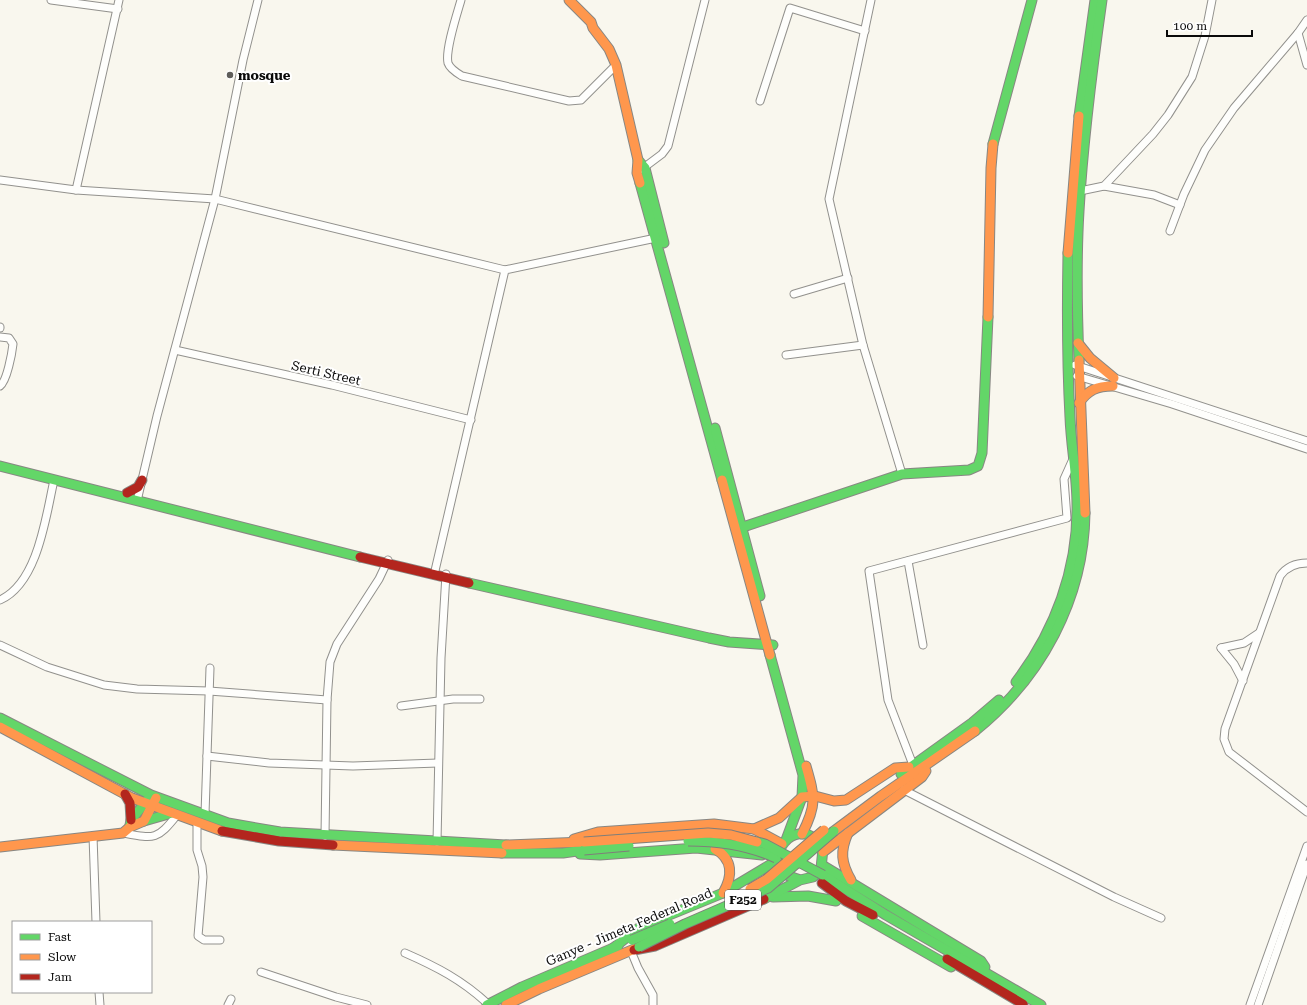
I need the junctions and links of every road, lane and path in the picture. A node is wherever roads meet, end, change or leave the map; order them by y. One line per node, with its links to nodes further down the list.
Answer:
1 (51, 0): 12 (street)
2 (119, 0): 12 (street)
3 (258, 0): 24 (street)
4 (461, 0): 16 (street)
5 (569, 0): 16 (main road)
6 (705, 0): 19 (street)
7 (871, 0): 14 (street)
8 (1032, 0): 49 (main road)
9 (1094, 0): 36 (main road, Ganye - Jimeta Federal Road)
10 (1102, 0): 23 (main road)
11 (1212, 0): 21 (street)
12 (118, 9): 22 (street)
13 (1307, 20): 15 (street)
14 (865, 31): 18 (street); 29 (street)
15 (1298, 33): 17 (street); 25 (street)
16 (616, 65): 19 (main road)
17 (1307, 65)
18 (760, 101)
19 (641, 170): 27 (main road); 54 (main road)
20 (0, 180): 22 (street)
21 (1104, 186): 23 (street); 25 (street)
22 (76, 190): 24 (street)
23 (1080, 191): 32 (main road)
24 (215, 199): 28 (street); 34 (street)
25 (1180, 204): 26 (street)
26 (1170, 231)
27 (656, 238): 28 (street); 62 (main road)
28 (505, 270): 43 (street)
29 (848, 278): 30 (street); 33 (street)
30 (794, 294)
31 (0, 337): 41 (street)
32 (1078, 342): 37 (main road); 40 (main road)
33 (863, 345): 35 (street); 49 (street)
34 (175, 350): 43 (street, Serti Street); 51 (street)
35 (786, 355)
36 (1068, 364): 37 (street); 38 (main road, Ganye - Jimeta Federal Road)
37 (1078, 366): 39 (main road); 40 (street)
38 (1068, 375): 39 (street); 46 (main road, Ganye - Jimeta Federal Road)
39 (1078, 376): 40 (street); 42 (main road)
40 (1114, 382): 42 (main road); 44 (street); 45 (street)
41 (0, 386)
42 (1079, 403): 76 (main road)
43 (471, 420): 58 (street)
44 (1307, 441)
45 (1307, 449)
46 (1074, 458): 55 (street); 78 (main road, Ganye - Jimeta Federal Road)
47 (0, 462): 52 (main road)
48 (0, 466): 50 (main road)
49 (902, 474): 54 (main road)
50 (54, 480): 53 (main road); 60 (street)
51 (142, 480): 52 (main road); 53 (street)
52 (127, 493): 53 (main road)
53 (137, 499): 56 (main road)
54 (743, 527): 62 (main road)
55 (908, 561): 64 (street); 78 (street)
56 (388, 562): 58 (main road); 69 (street)
57 (1307, 563): 61 (street)
58 (435, 572): 59 (main road)
59 (446, 575): 62 (main road); 70 (street)
60 (0, 600)
61 (1260, 631): 66 (street); 66 (street)
62 (769, 642): 81 (main road); 82 (main road)
63 (0, 645): 67 (street)
64 (923, 645)
65 (210, 668): 67 (street)
66 (1243, 681): 84 (street)
67 (209, 690): 69 (street); 74 (street)
68 (480, 699): 70 (street)
69 (327, 700): 77 (street)
70 (440, 701): 71 (street); 75 (street)
71 (401, 706)
72 (0, 718): 83 (main road)
73 (0, 727): 80 (main road)
74 (207, 756): 77 (street); 86 (street)
75 (438, 763): 77 (street); 95 (street)
76 (930, 764): 79 (main road); 116 (main road, Ganye - Jimeta Federal Road / F252, bridge)
77 (326, 765): 94 (street)
78 (911, 766): 81 (main road); 115 (main road, Ganye - Jimeta Federal Road / F252, bridge)
79 (904, 790): 91 (main road); 112 (street)
80 (125, 794): 83 (main road); 89 (main road)
81 (815, 796): 82 (main road); 92 (main road)
82 (802, 797): 90 (main road); 96 (main road)
83 (151, 800): 85 (main road); 86 (main road); 87 (main road); 89 (main road)
84 (1307, 812)
85 (175, 814): 87 (main road); 88 (main road); 89 (street)
86 (205, 814): 94 (main road)
87 (144, 821): 89 (main road)
88 (197, 822): 103 (main road); 114 (street)
89 (128, 827): 93 (main road)
90 (754, 829): 96 (main road); 97 (main road)
91 (849, 832): 102 (main road); 108 (main road)
92 (802, 834): 96 (main road); 102 (main road)
93 (93, 836): 100 (main road); 113 (street)
94 (325, 836): 95 (main road)
95 (437, 842): 97 (main road)
96 (784, 842): 104 (main road)
97 (560, 843): 98 (main road)
98 (584, 846): 103 (main road); 119 (main road, bridge)
99 (1307, 846): 128 (street)
100 (0, 847)
101 (715, 849): 103 (main road); 104 (main road); 109 (main road)
102 (824, 852): 106 (main road)
103 (563, 853)
104 (778, 858): 107 (main road); 109 (main road)
105 (1307, 864): 129 (street)
106 (822, 865): 107 (main road); 108 (main road)
107 (804, 880): 110 (main road); 111 (main road)
108 (851, 881): 119 (main road)
109 (723, 893): 115 (main road)
110 (770, 897): 111 (main road); 116 (main road)
111 (836, 901): 119 (main road)
112 (1161, 918)
113 (96, 921)
114 (220, 940)
115 (612, 949): 123 (main road, Ganye - Jimeta Federal Road / F252)
116 (635, 950): 124 (main road, Ganye - Jimeta Federal Road / F252); 125 (street)
117 (405, 953): 123 (street)
118 (261, 972): 122 (street)
119 (988, 978): 126 (main road); 127 (main road)
120 (99, 993): 121 (street)
121 (100, 1005)
122 (367, 1005)
123 (488, 1005)
124 (506, 1005)
125 (653, 1005)
126 (1026, 1005)
127 (1041, 1005)
128 (1250, 1005)
129 (1258, 1005)

